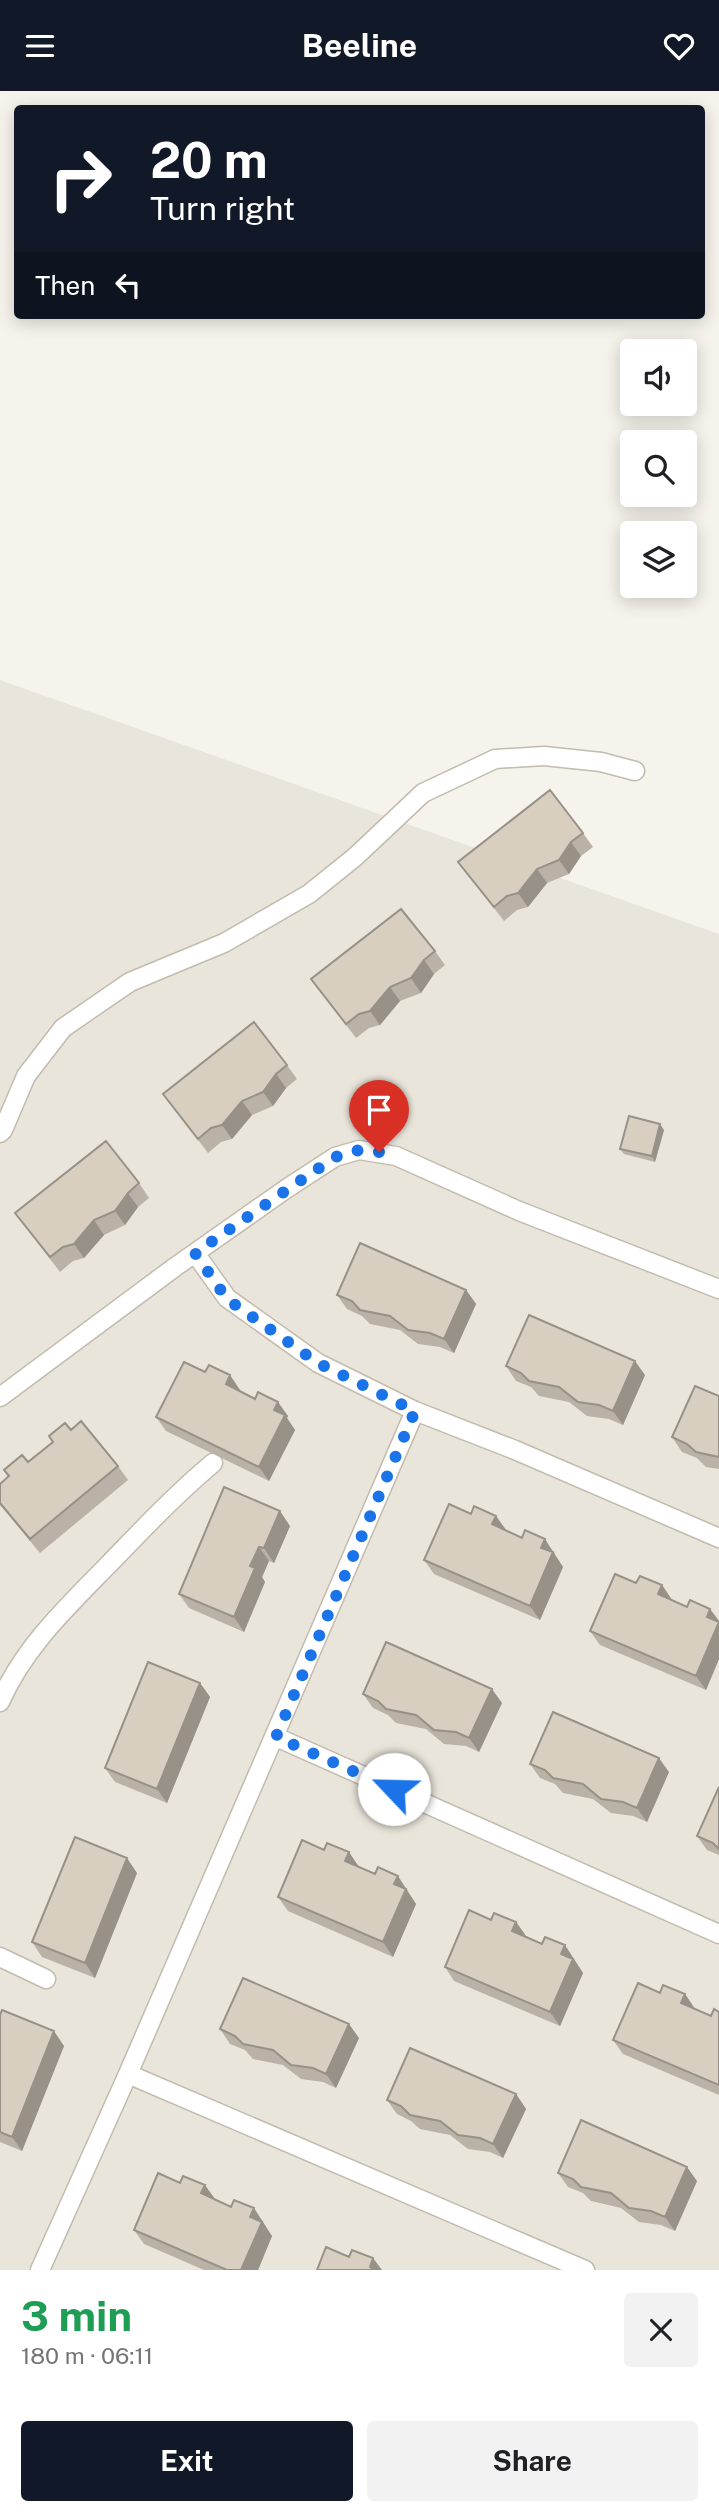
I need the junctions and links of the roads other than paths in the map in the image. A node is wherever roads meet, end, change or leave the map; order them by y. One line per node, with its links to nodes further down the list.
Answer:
1 (635, 771): 2 (lane)
2 (0, 1133)
3 (195, 1253): 4 (lane); 5 (lane); 6 (lane)
4 (719, 1289)
5 (0, 1397)
6 (415, 1411): 8 (lane); 10 (lane)
7 (213, 1463): 9 (lane)
8 (719, 1538)
9 (0, 1702)
10 (276, 1737): 11 (lane); 14 (lane)
11 (719, 1934)
12 (0, 1957): 13 (lane)
13 (46, 1979)
14 (128, 2074): 15 (lane); 16 (lane)
15 (40, 2270)
16 (586, 2270)

